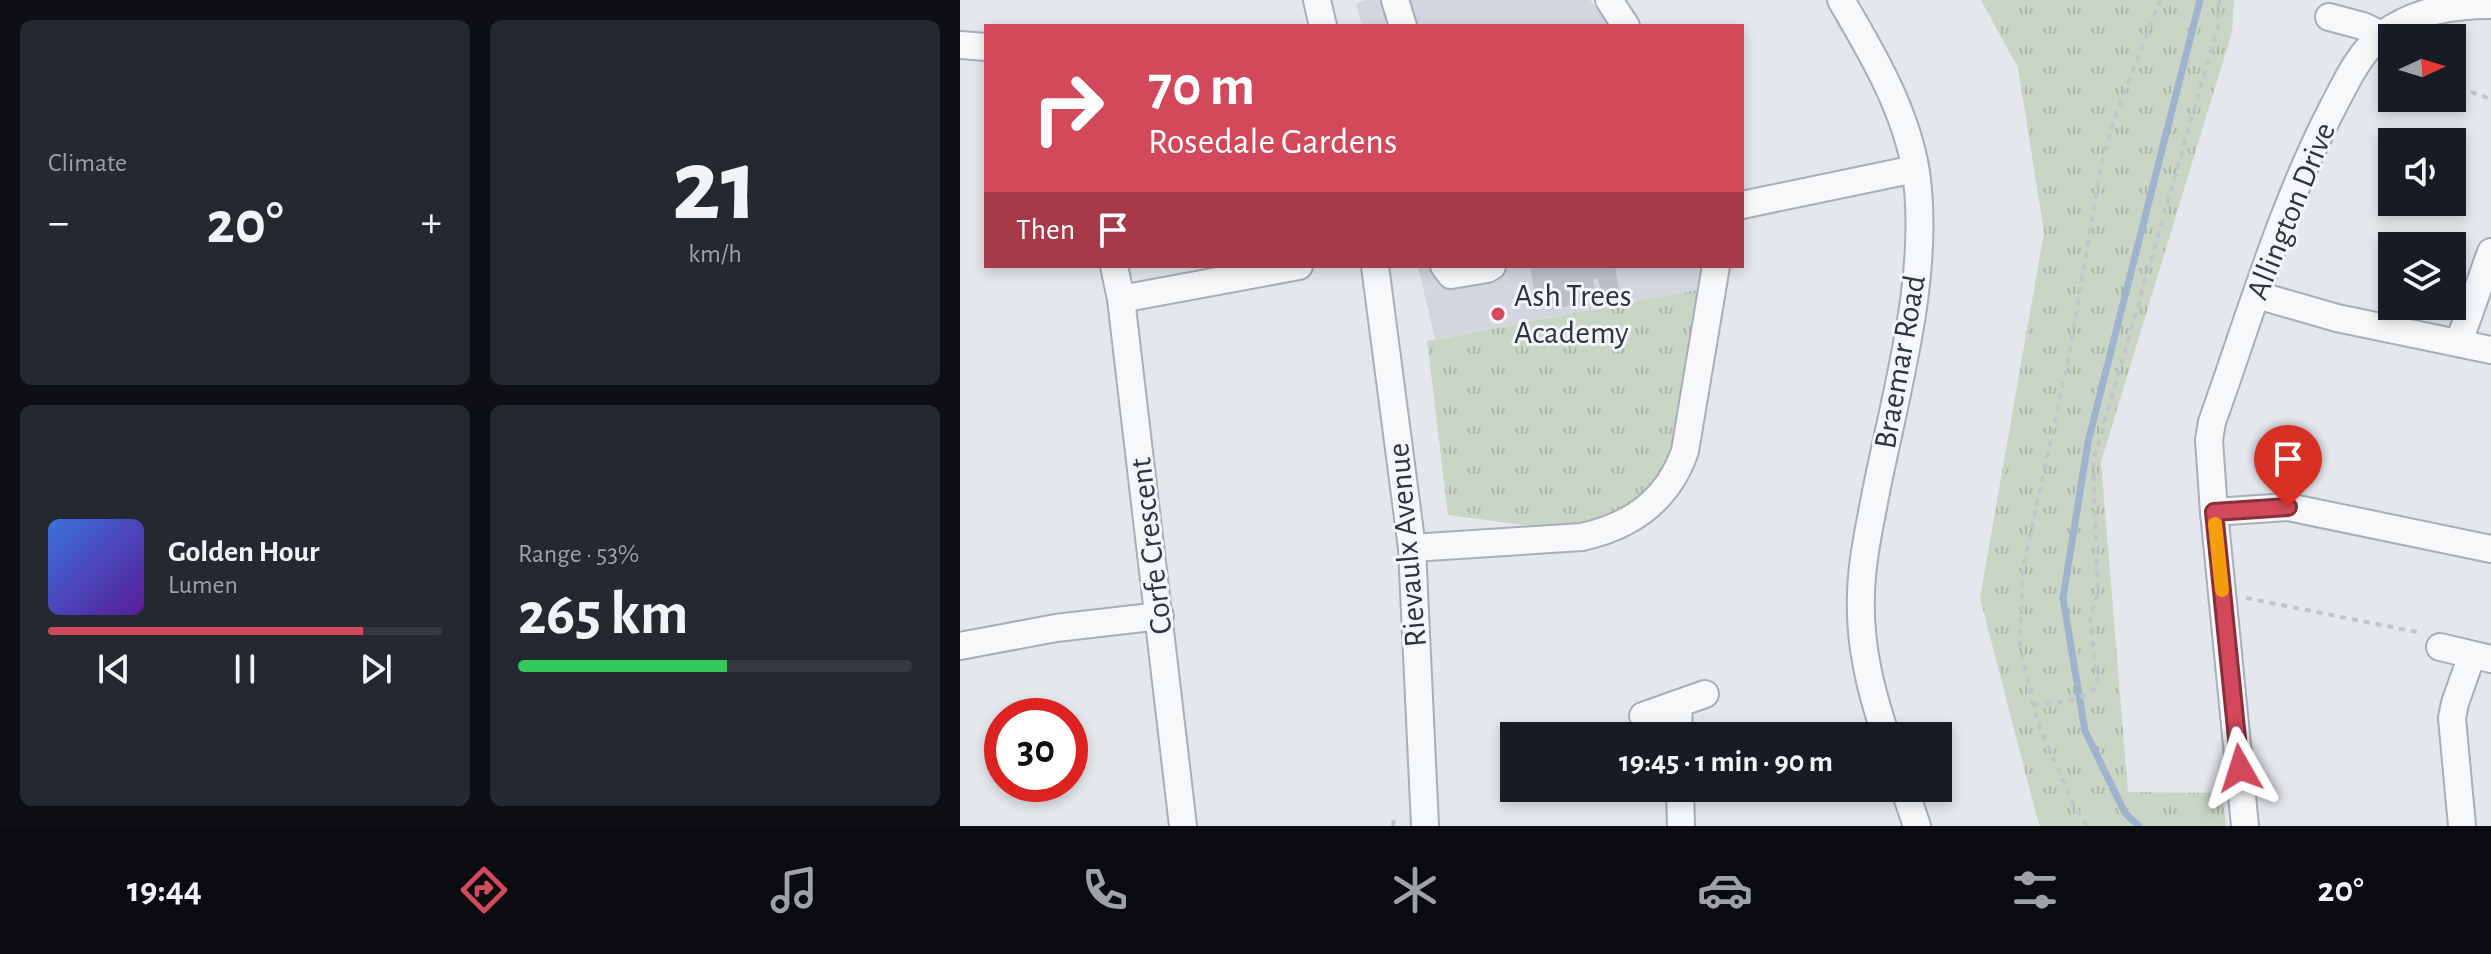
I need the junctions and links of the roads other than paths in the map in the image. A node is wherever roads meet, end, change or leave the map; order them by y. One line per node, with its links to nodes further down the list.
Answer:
1 (1317, 0): 7 (street)
2 (1395, 0): 8 (street)
3 (1609, 0): 9 (street)
4 (1841, 0): 15 (street, Braemar Road)
5 (2491, 5): 10 (street, Allington Drive)
6 (2329, 17): 11 (street)
7 (1323, 24)
8 (1402, 24)
9 (1625, 24)
10 (2402, 24)
11 (2378, 34)
12 (2378, 38): 24 (street, Allington Drive)
13 (960, 45): 14 (street)
14 (984, 47)
15 (1915, 169): 16 (street); 39 (street, Braemar Road)
16 (1744, 205)
17 (2491, 252): 26 (street)
18 (1114, 268): 25 (street, Corfe Crescent)
19 (1288, 268): 25 (street)
20 (1375, 268): 29 (street, Rievaulx Avenue)
21 (1446, 268): 22 (street)
22 (1489, 268)
23 (1716, 268): 29 (street)
24 (2257, 295): 26 (street); 28 (street, Allington Drive)
25 (1121, 299): 31 (street, Corfe Crescent)
26 (2459, 342): 27 (street)
27 (2491, 350)
28 (2214, 512): 30 (street); 46 (street, Allington Drive)
29 (1412, 548): 43 (street, Rievaulx Avenue)
30 (2491, 549)
31 (1160, 616): 33 (street); 42 (street, Corfe Crescent)
32 (2436, 641): 34 (street)
33 (960, 646)
34 (2481, 657): 47 (street)
35 (1705, 694): 36 (street)
36 (1678, 704): 37 (street); 38 (street)
37 (1643, 716)
38 (1679, 722)
39 (1881, 722)
40 (1680, 802): 44 (street)
41 (1909, 802): 45 (street)
42 (1183, 826)
43 (1425, 826)
44 (1681, 826)
45 (1917, 826)
46 (2245, 826)
47 (2462, 826)

